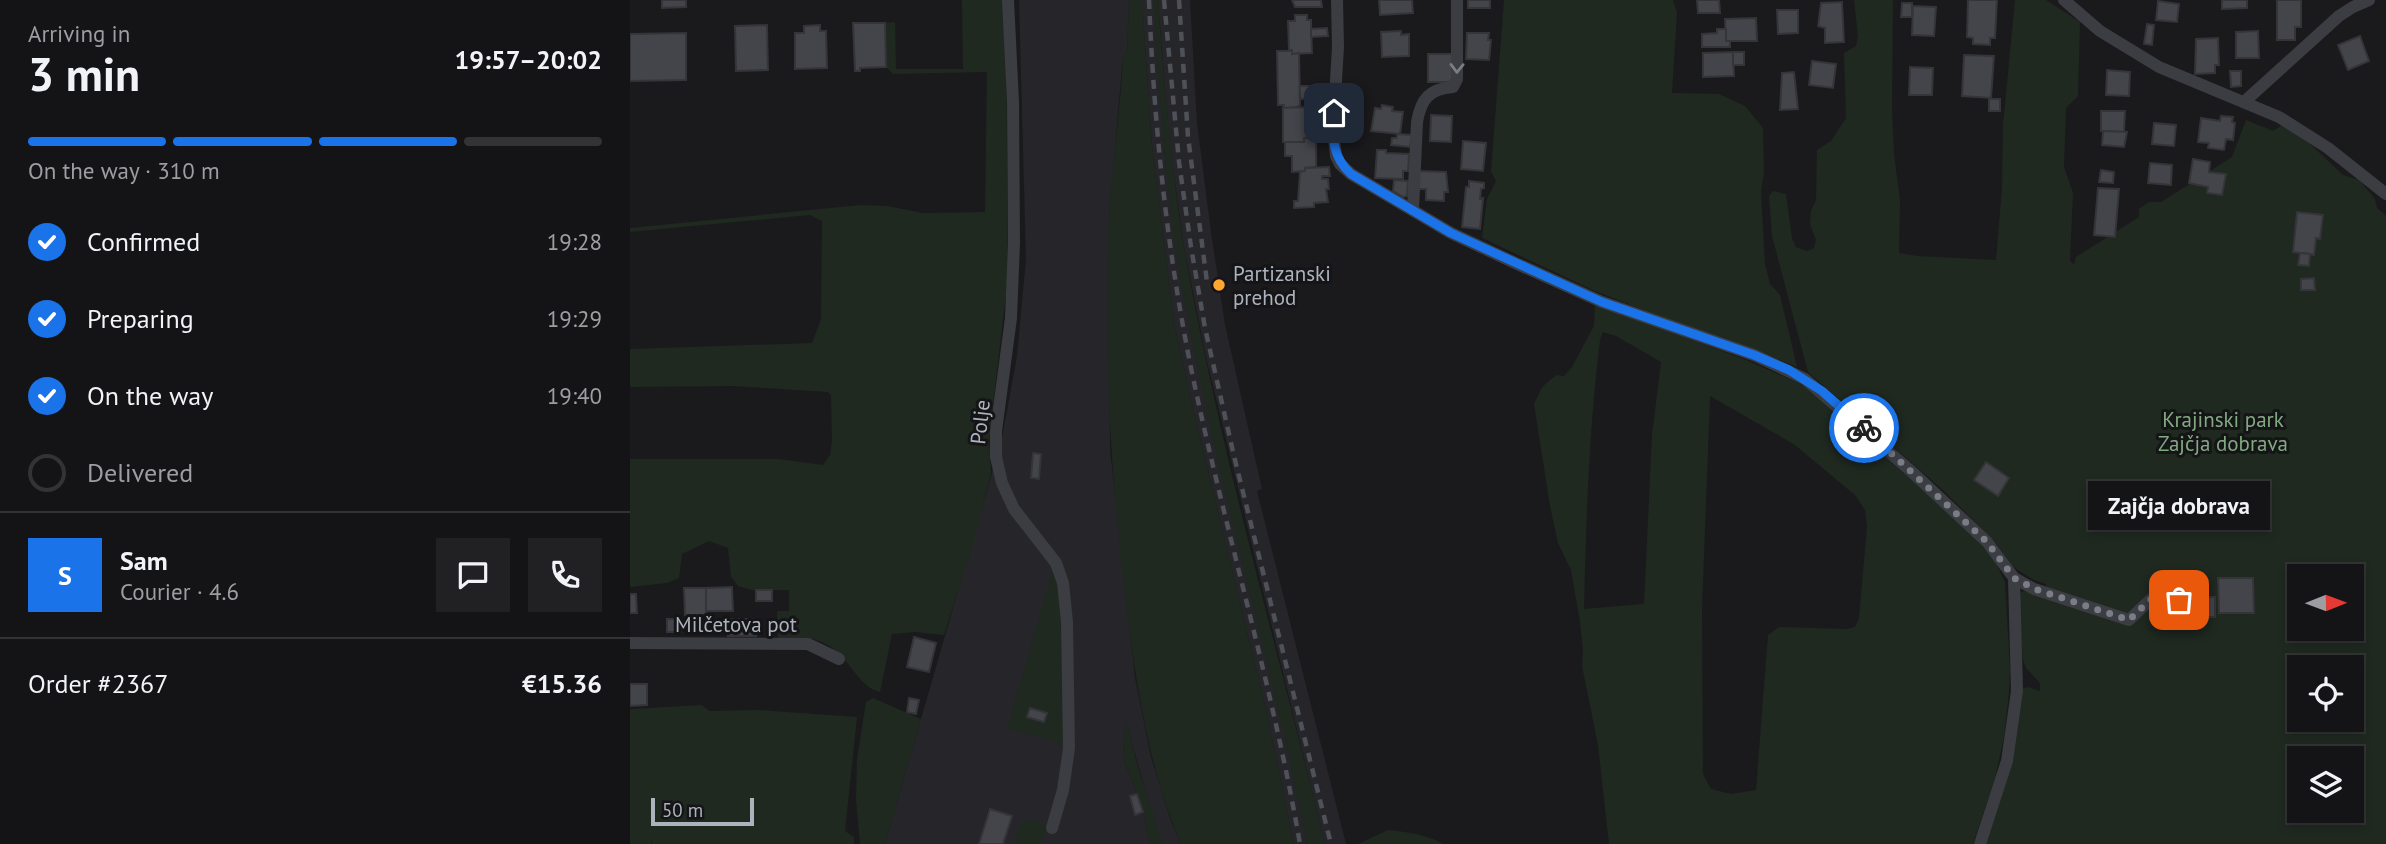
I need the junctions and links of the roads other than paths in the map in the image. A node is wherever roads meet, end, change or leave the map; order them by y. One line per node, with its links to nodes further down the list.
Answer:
1 (1008, 0): 13 (street, Polje)
2 (1337, 0): 8 (street)
3 (1457, 0): 8 (street, one-way to 8)
4 (2064, 0): 6 (street)
5 (2369, 0): 6 (street)
6 (2244, 102): 7 (street)
7 (2386, 194)
8 (1413, 210): 9 (street)
9 (2014, 578): 10 (street); 14 (street)
10 (2179, 600)
11 (630, 643): 12 (street, Milčetova pot)
12 (839, 659)
13 (1052, 828)
14 (1980, 844)

